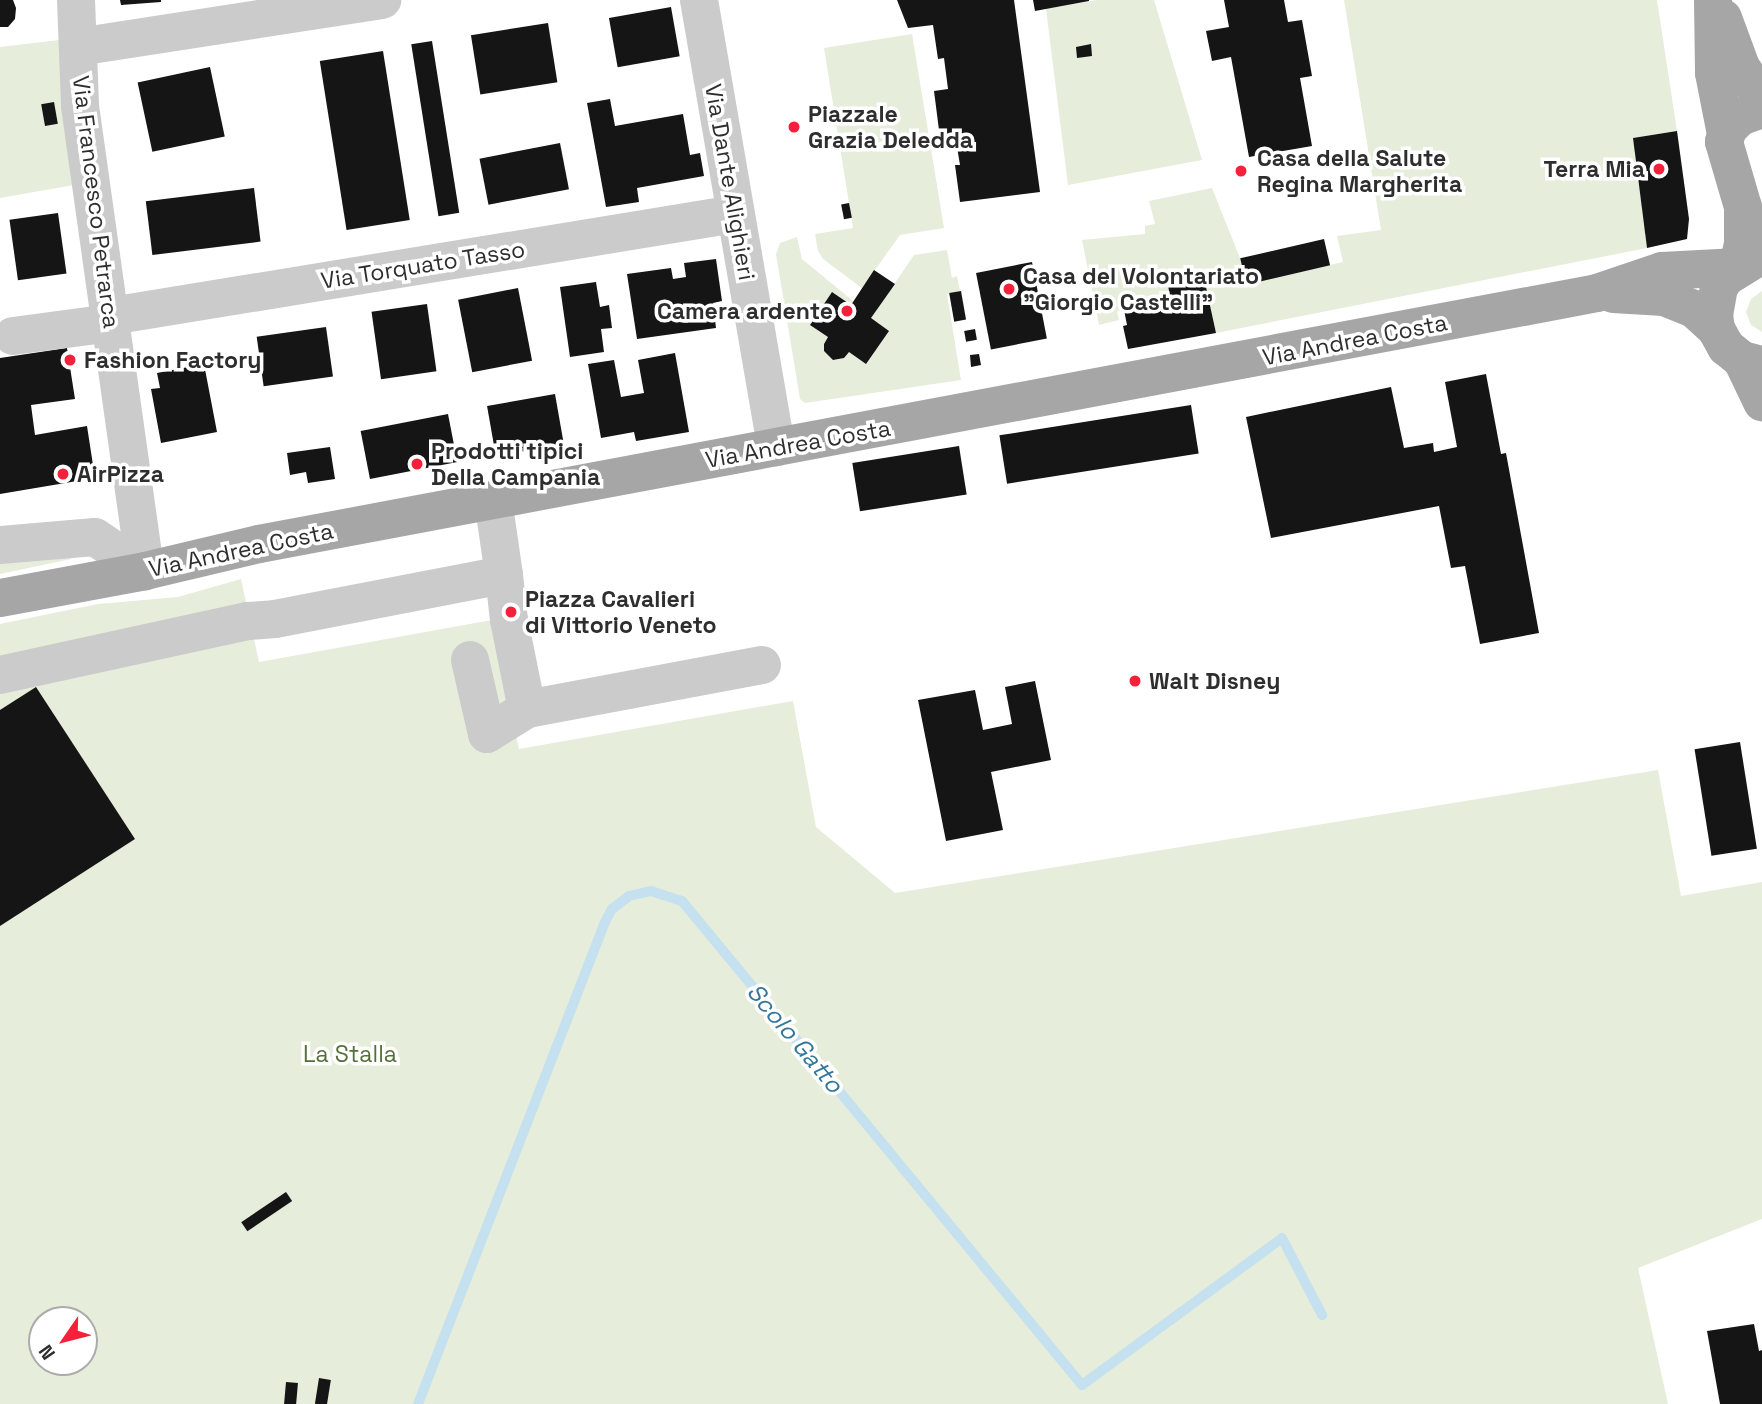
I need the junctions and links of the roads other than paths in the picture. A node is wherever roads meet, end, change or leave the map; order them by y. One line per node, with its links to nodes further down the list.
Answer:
1 (76, 0): 5 (street, Via Francesco Petrarca)
2 (382, 0): 5 (street)
3 (699, 0): 9 (street, Via Dante Alighieri)
4 (1714, 0): 6 (main road); 8 (main road)
5 (78, 47): 12 (street, Via Francesco Petrarca)
6 (1762, 97)
7 (1762, 109): 8 (main road)
8 (1726, 134): 10 (main road)
9 (735, 214): 12 (street, Via Torquato Tasso); 17 (street, Via Dante Alighieri)
10 (1750, 263): 11 (main road, Via Andrea Costa); 13 (main road)
11 (1597, 293): 13 (main road, Via Andrea Costa); 17 (main road, Via Andrea Costa)
12 (112, 320): 14 (street, Via Torquato Tasso); 20 (street, Via Francesco Petrarca)
13 (1716, 329): 15 (main road, Via Andrea Costa)
14 (13, 336)
15 (1752, 363): 16 (main road, Via Andrea Costa)
16 (1762, 402)
17 (776, 447): 18 (main road, Via Andrea Costa)
18 (493, 500): 20 (main road, Via Andrea Costa); 21 (street)
19 (0, 545): 20 (street)
20 (145, 571): 22 (main road, Via Andrea Costa)
21 (504, 575): 25 (street); 26 (street)
22 (0, 598)
23 (470, 660): 26 (street)
24 (762, 665): 26 (street)
25 (0, 675)
26 (527, 709)

